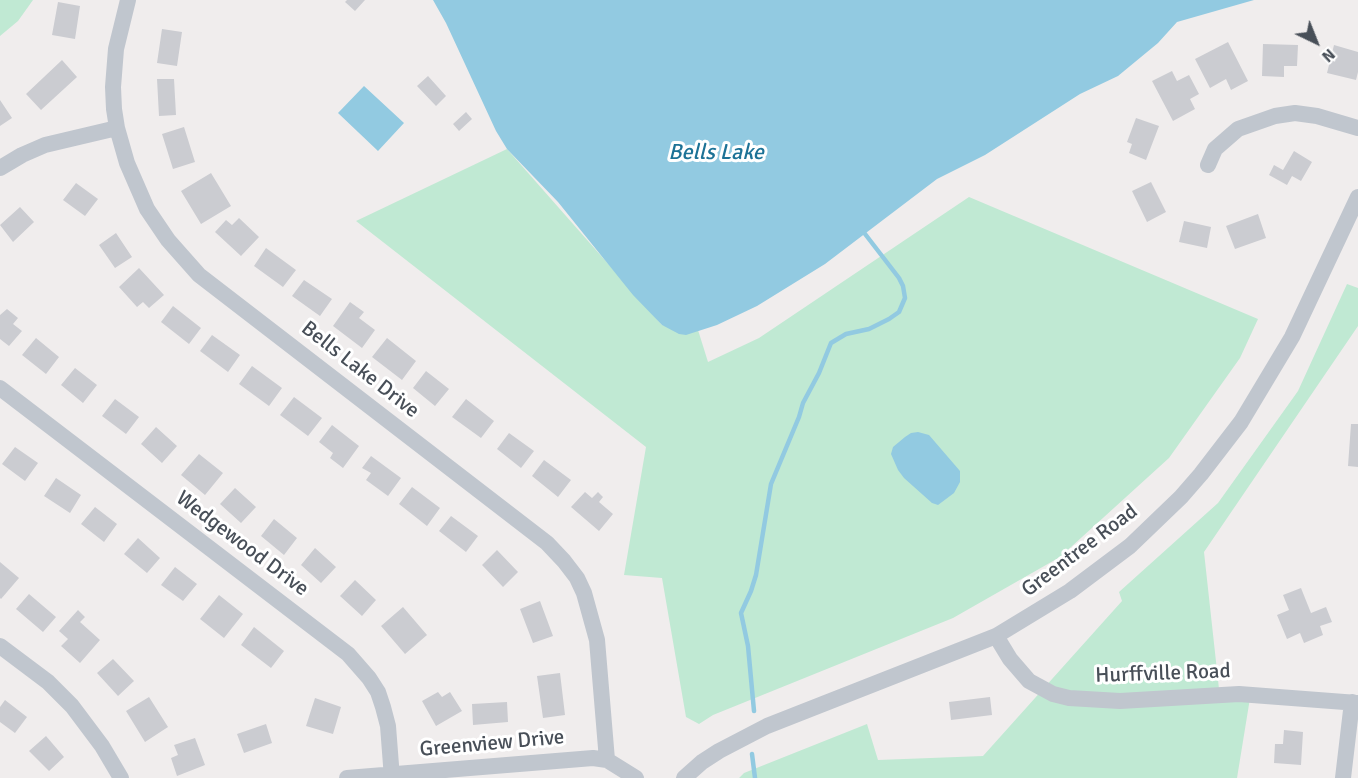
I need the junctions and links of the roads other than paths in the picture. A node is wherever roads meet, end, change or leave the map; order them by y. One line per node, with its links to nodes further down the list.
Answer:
1 (128, 0): 2 (street, Bells Lake Drive)
2 (117, 128): 5 (street); 11 (street, Bells Lake Drive)
3 (1358, 128): 4 (street)
4 (1208, 165)
5 (0, 168)
6 (1358, 196): 8 (street, Greentree Road)
7 (0, 388): 12 (street, Wedgewood Drive)
8 (996, 636): 10 (street, Hurffville Road); 16 (street, Greentree Road)
9 (0, 646): 13 (street)
10 (1355, 702): 17 (street)
11 (607, 760): 12 (street, Greenview Drive); 15 (street, Greenview Drive)
12 (392, 776): 14 (street, Greenview Drive)
13 (121, 778)
14 (347, 778)
15 (636, 778)
16 (684, 778)
17 (1343, 778)

